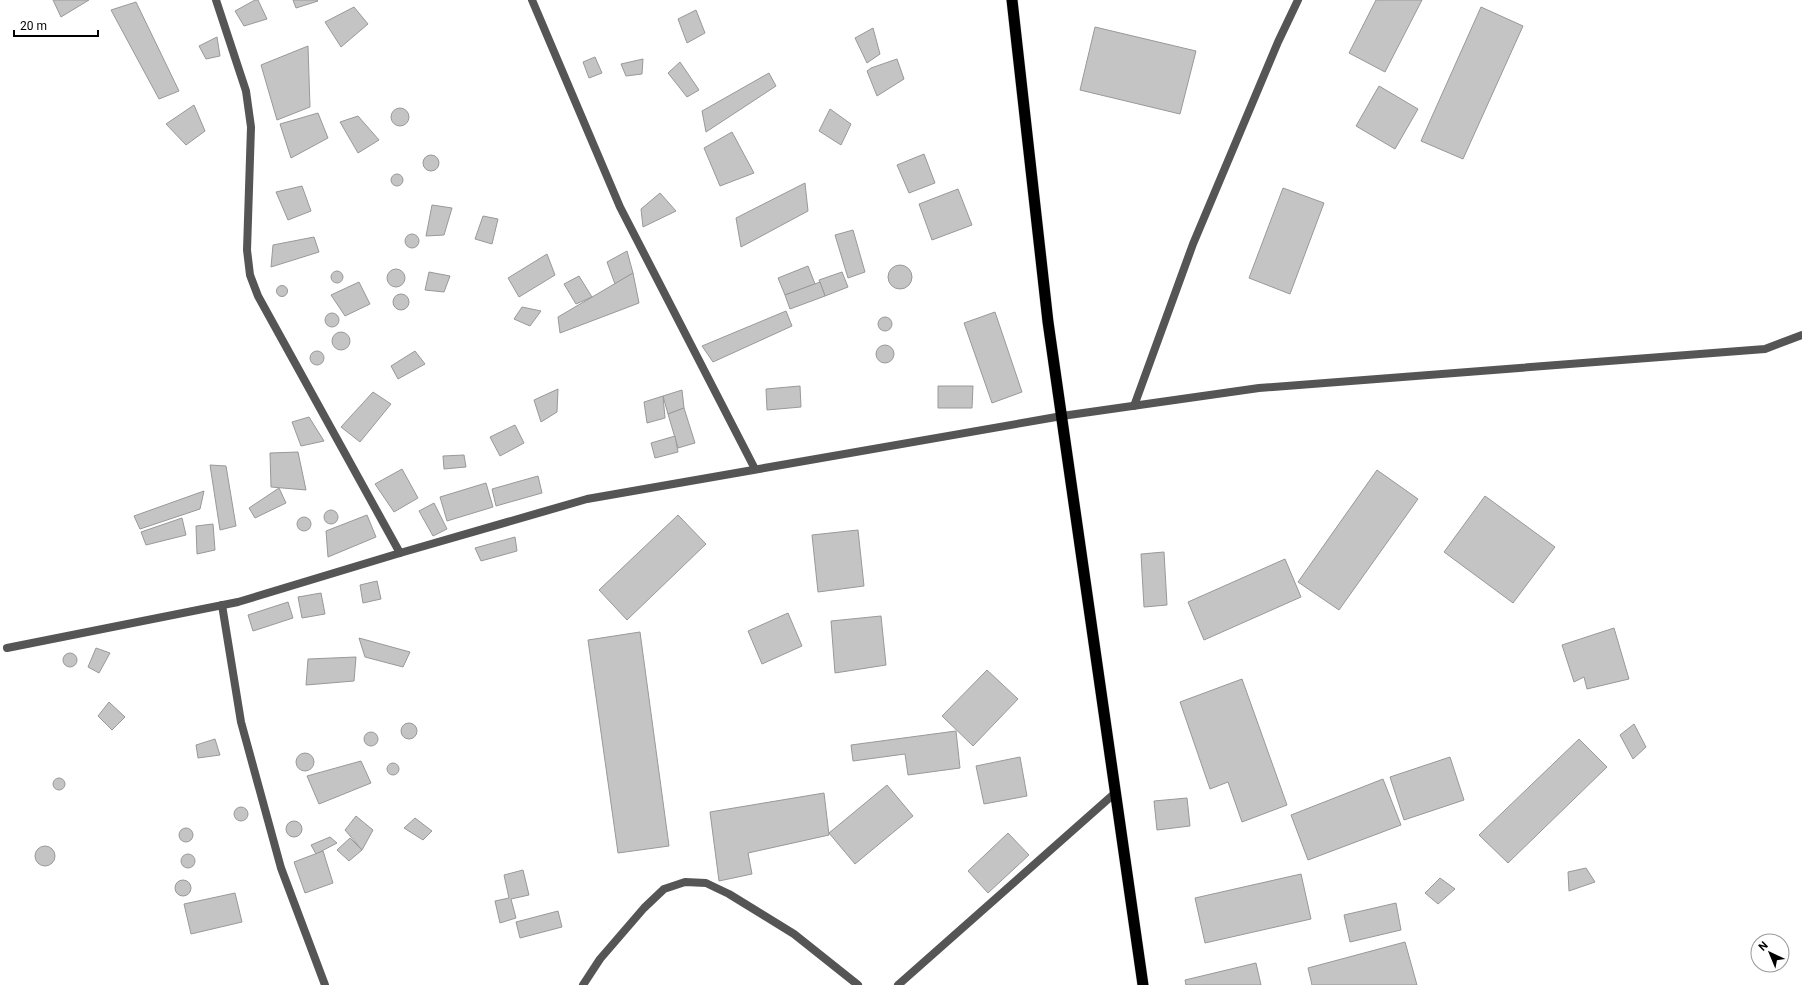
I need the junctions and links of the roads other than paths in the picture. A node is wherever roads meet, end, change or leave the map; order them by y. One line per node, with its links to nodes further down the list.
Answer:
1 (216, 0): 9 (street)
2 (532, 0): 8 (street)
3 (1012, 0): 7 (highway)
4 (1298, 0): 6 (street)
5 (1802, 335): 6 (street)
6 (1134, 406): 7 (street)
7 (1062, 416): 8 (street); 12 (highway)
8 (755, 469): 9 (street)
9 (400, 553): 10 (street)
10 (222, 605): 11 (street); 13 (street)
11 (7, 648)
12 (1115, 793): 16 (street); 17 (highway)
13 (325, 985)
14 (583, 985): 15 (street)
15 (858, 985)
16 (898, 985)
17 (1142, 985)

